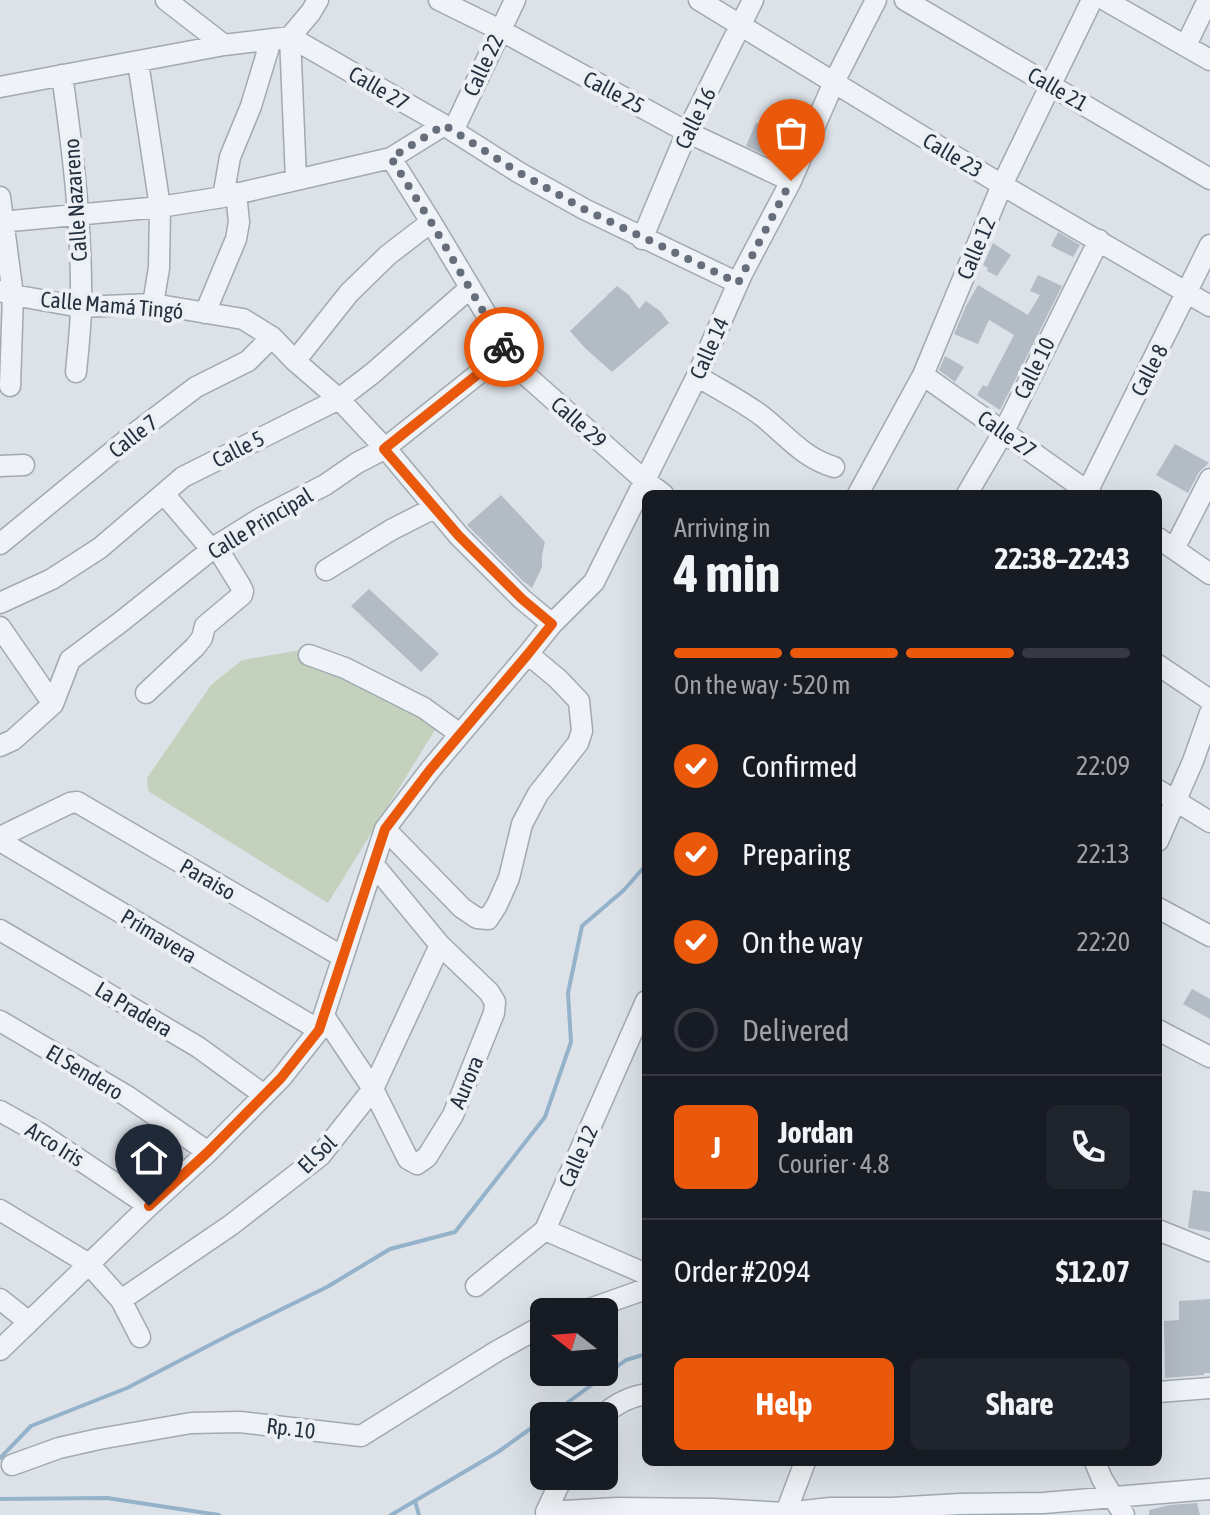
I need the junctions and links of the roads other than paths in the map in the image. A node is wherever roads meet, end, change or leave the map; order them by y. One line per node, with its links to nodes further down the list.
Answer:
1 (166, 0): 15 (street)
2 (318, 0): 14 (street)
3 (439, 0): 13 (street, Calle 25)
4 (515, 0): 13 (street, Calle 22)
5 (699, 0): 12 (street, Calle 23)
6 (753, 0): 12 (street, Calle 16)
7 (876, 0): 20 (street, Calle 14)
8 (905, 0): 21 (street, Calle 21)
9 (1092, 0): 21 (street, Calle 12)
10 (1105, 0): 16 (street)
11 (1208, 0): 16 (street)
12 (741, 25): 20 (street, Calle 23); 24 (street, Calle 16)
13 (500, 30): 23 (street, Calle 22); 24 (street, Calle 25)
14 (280, 38): 15 (street); 23 (street, Calle 27); 26 (street); 30 (street)
15 (224, 45): 18 (street)
16 (1186, 45): 17 (street)
17 (1210, 60)
18 (138, 62): 19 (street); 32 (street)
19 (62, 75): 22 (street); 33 (street, Calle Nazareno)
20 (834, 82): 28 (street, Calle 14); 29 (street, Calle 23)
21 (1052, 85): 27 (street, Calle 21); 29 (street, Calle 12)
22 (0, 87)
23 (448, 128): 25 (street); 36 (street, Calle 27)
24 (687, 132): 28 (street, Calle 25); 36 (street, Calle 16)
25 (391, 158): 26 (street); 35 (street, Calle 29)
26 (296, 179): 30 (street)
27 (1210, 179)
28 (791, 181): 39 (street, Calle 14)
29 (1002, 185): 37 (street, Calle 23); 51 (street, Calle 12)
30 (229, 195): 32 (street); 46 (street)
31 (0, 197): 34 (street)
32 (160, 207): 33 (street); 43 (street)
33 (79, 214): 34 (street); 45 (street, Calle Nazareno)
34 (2, 222): 42 (street)
35 (431, 222): 40 (street, Calle 29); 49 (street)
36 (642, 239): 39 (street, Calle 27)
37 (1099, 240): 41 (street, Calle 23); 55 (street, Calle 10)
38 (1210, 245): 41 (street, Calle 8)
39 (738, 283): 52 (street, Calle 14)
40 (470, 288): 48 (street, Calle 29); 54 (street, Calle 5)
41 (1186, 291): 44 (street, Calle 23); 66 (street, Calle 8)
42 (6, 293): 45 (street, Calle Mamá Tingó); 53 (street)
43 (153, 304): 45 (street, Calle Mamá Tingó); 46 (street, Calle Mamá Tingó)
44 (1210, 306)
45 (81, 307): 50 (street, Calle Nazareno)
46 (205, 313): 47 (street, Calle Mamá Tingó)
47 (272, 337): 49 (street, Calle Mamá Tingó); 69 (street, Calle 7)
48 (507, 351): 56 (street, Calle Principal); 61 (street, Calle 29)
49 (295, 361): 54 (street, Calle Mamá Tingó)
50 (76, 372)
51 (923, 375): 55 (street, Calle 27); 63 (street, Calle 12)
52 (697, 376): 59 (street); 61 (street, Calle 14)
53 (10, 386)
54 (339, 399): 56 (street, Calle Mamá Tingó); 67 (street, Calle 5)
55 (1004, 431): 64 (street, Calle 10); 65 (street, Calle 27)
56 (384, 449): 68 (street, Calle Mamá Tingó); 71 (street, Calle Principal)
57 (24, 465): 58 (street)
58 (0, 466)
59 (834, 467)
60 (1210, 479): 70 (street)
61 (644, 480): 62 (street, Calle 29); 75 (street, Calle 14)
62 (658, 490)
63 (860, 490)
64 (969, 490)
65 (1084, 490)
66 (1090, 490)
67 (164, 494): 71 (street); 74 (street, Calle 5)
68 (434, 508): 72 (street); 75 (street, Calle Mamá Tingó)
69 (0, 544)
70 (1166, 544): 73 (street)
71 (214, 548): 81 (street); 83 (street, Calle Principal)
72 (326, 570)
73 (1210, 574)
74 (0, 603)
75 (552, 624): 78 (street, Calle 14)
76 (0, 627): 77 (street)
77 (6, 648): 83 (street)
78 (528, 654): 85 (street, Calle 14); 90 (street)
79 (309, 655): 85 (street)
80 (1162, 668): 82 (street)
81 (146, 693)
82 (1210, 700)
83 (53, 704): 86 (street, Calle Principal)
84 (1210, 713): 88 (street)
85 (460, 734): 90 (street, Calle 14)
86 (0, 746)
87 (1162, 792): 88 (street)
88 (1176, 801): 89 (street); 91 (street)
89 (1210, 822)
90 (385, 829): 93 (street)
91 (1162, 832)
92 (0, 839): 98 (street, Paraiso); 101 (street, Primavera)
93 (374, 865): 97 (street); 98 (street)
94 (1162, 910): 96 (street)
95 (0, 930): 105 (street, La Pradera)
96 (1210, 936)
97 (440, 945): 104 (street, El Sol); 104 (street, Aurora)
98 (343, 957): 101 (street)
99 (642, 1019): 110 (street, Calle 12)
100 (0, 1021): 107 (street, El Sendero)
101 (322, 1023): 104 (street); 105 (street)
102 (1162, 1032): 103 (street)
103 (1210, 1057)
104 (373, 1089): 119 (street, El Sol)
105 (264, 1095): 107 (street)
106 (0, 1111): 108 (street, Arco Iris)
107 (208, 1152): 108 (street)
108 (149, 1206): 113 (street)
109 (0, 1210): 113 (street)
110 (545, 1230): 114 (street); 115 (street, Calle 12)
111 (1162, 1232): 112 (street)
112 (1210, 1251)
113 (89, 1264): 119 (street); 120 (street)
114 (642, 1272)
115 (476, 1286)
116 (642, 1290): 118 (street)
117 (0, 1299): 120 (street)
118 (618, 1299)
119 (121, 1300): 122 (street)
120 (29, 1322): 123 (street)
121 (530, 1333): 128 (street, Rp. 10)
122 (140, 1337)
123 (0, 1350)
124 (1210, 1388): 125 (street)
125 (1162, 1392)
126 (642, 1395): 127 (street)
127 (618, 1403)
128 (12, 1465)
129 (803, 1466): 134 (street)
130 (1097, 1466): 133 (street)
131 (1210, 1489): 133 (street)
132 (556, 1490): 134 (street)
133 (1113, 1496): 134 (street); 135 (street)
134 (785, 1514)
135 (1124, 1515)

